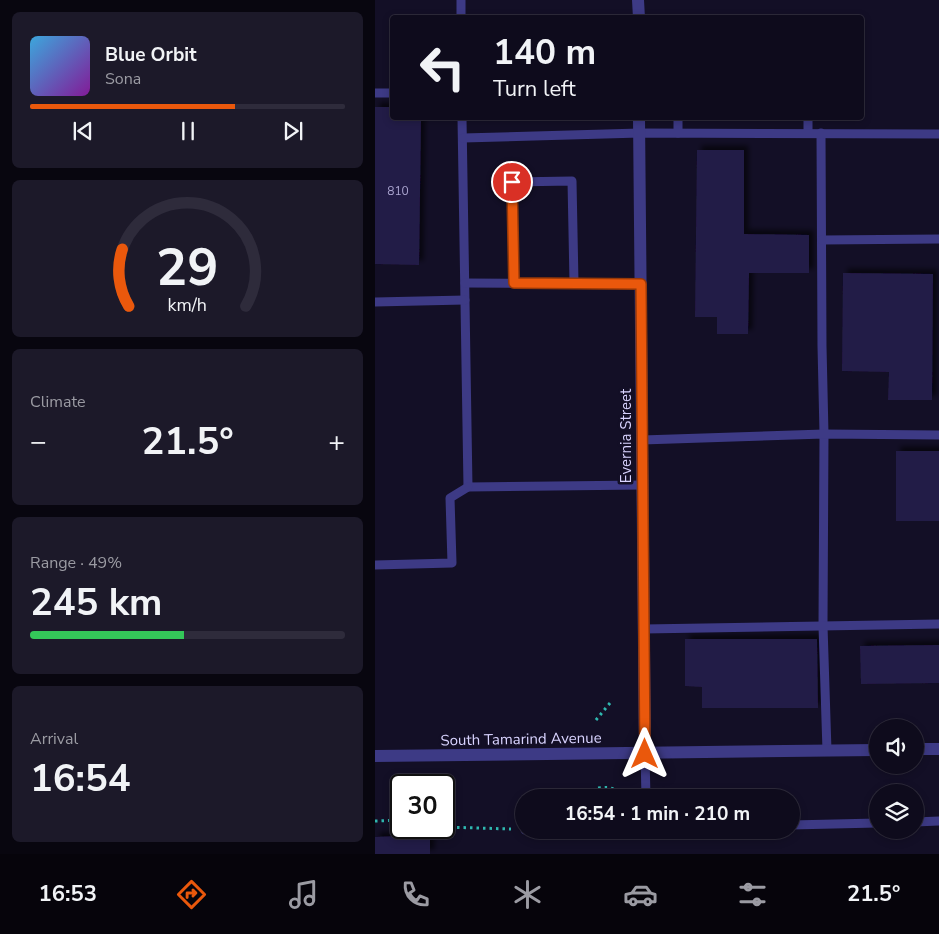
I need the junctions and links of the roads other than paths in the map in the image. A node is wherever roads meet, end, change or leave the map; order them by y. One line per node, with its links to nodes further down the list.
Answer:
1 (461, 0): 3 (lane)
2 (639, 0): 4 (street)
3 (461, 15)
4 (639, 15)
5 (390, 92): 6 (lane)
6 (375, 93)
7 (462, 120): 16 (lane)
8 (639, 120): 11 (street, Evernia Street)
9 (678, 120): 12 (lane)
10 (808, 120): 13 (lane)
11 (640, 133): 12 (lane); 16 (lane); 22 (street, Evernia Street)
12 (678, 133): 13 (lane)
13 (808, 133): 14 (lane)
14 (821, 134): 15 (lane); 18 (lane)
15 (939, 134)
16 (463, 138): 21 (lane)
17 (939, 239): 18 (lane)
18 (822, 240): 25 (lane)
19 (514, 283): 20 (lane); 20 (lane); 21 (lane)
20 (574, 283): 22 (lane)
21 (465, 284): 23 (lane)
22 (641, 284): 27 (street, Evernia Street)
23 (465, 300): 24 (lane); 29 (lane)
24 (375, 302)
25 (824, 434): 26 (lane); 27 (lane); 32 (lane)
26 (939, 435)
27 (642, 440): 28 (street, Evernia Street)
28 (643, 485): 29 (lane); 33 (street, Evernia Street)
29 (468, 487): 30 (lane)
30 (375, 565)
31 (939, 624): 32 (lane)
32 (823, 626): 33 (lane); 37 (lane)
33 (644, 629): 38 (street, Evernia Street)
34 (924, 749): 35 (street)
35 (939, 749)
36 (869, 750): 37 (street, South Tamarind Avenue)
37 (827, 751): 38 (street, South Tamarind Avenue)
38 (645, 754): 39 (street, South Tamarind Avenue); 40 (lane)
39 (375, 756)
40 (646, 789)
41 (939, 821): 42 (lane)
42 (924, 822)
43 (869, 823): 44 (lane)
44 (800, 825)

